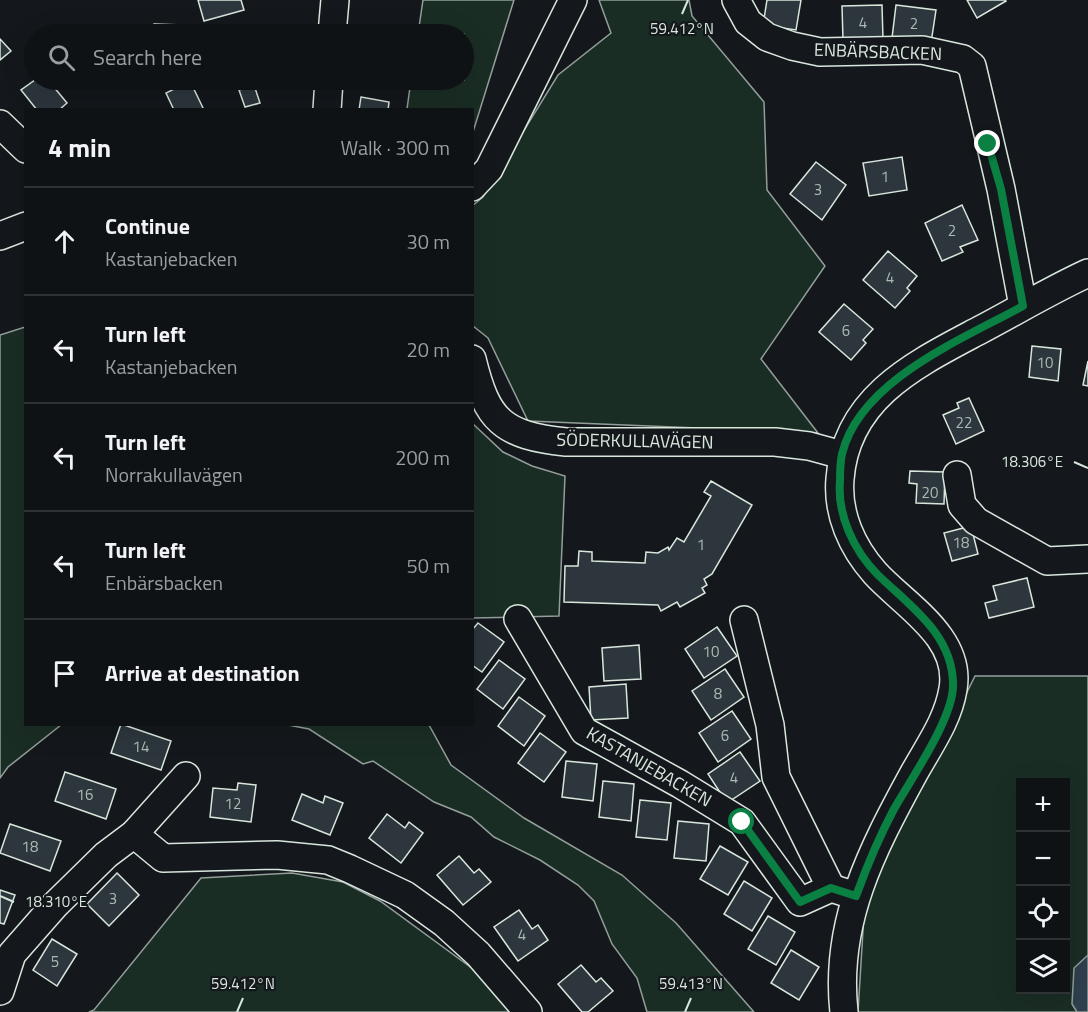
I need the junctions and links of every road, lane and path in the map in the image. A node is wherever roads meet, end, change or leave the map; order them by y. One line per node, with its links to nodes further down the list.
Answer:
1 (335, 0): 4 (street)
2 (573, 0): 9 (street)
3 (736, 0): 13 (street, ENBÄRSBACKEN)
4 (333, 24)
5 (328, 90): 6 (street)
6 (327, 108)
7 (0, 124): 8 (street)
8 (24, 147)
9 (474, 185)
10 (24, 227): 11 (street)
11 (0, 236)
12 (1088, 273): 13 (street)
13 (1023, 306): 15 (street)
14 (474, 366): 15 (street, SÖDERKULLAVÄGEN)
15 (842, 455): 22 (street)
16 (957, 476): 17 (street)
17 (1088, 559)
18 (518, 619): 22 (street, KASTANJEBACKEN)
19 (744, 620): 22 (street)
20 (186, 776): 21 (street)
21 (134, 834): 23 (street); 24 (street)
22 (843, 892): 25 (street)
23 (0, 991)
24 (528, 1012)
25 (844, 1012)

